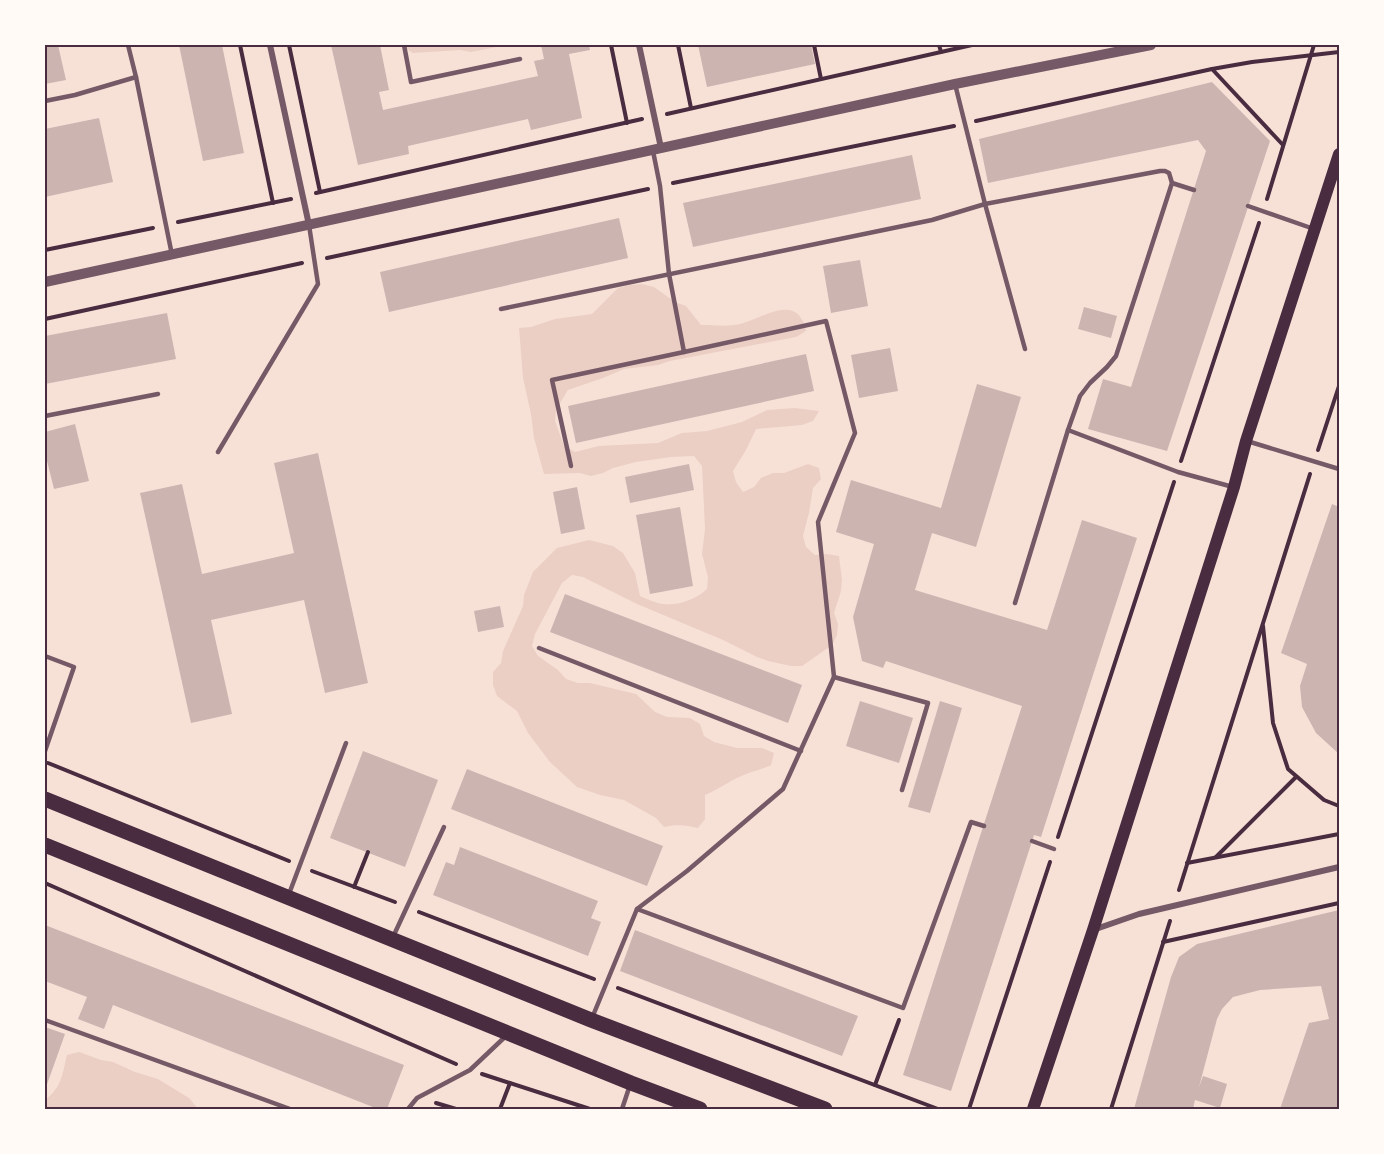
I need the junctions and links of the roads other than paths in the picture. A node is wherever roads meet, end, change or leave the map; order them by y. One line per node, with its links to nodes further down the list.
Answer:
1 (128, 45): 7 (lane)
2 (270, 45): 16 (street)
3 (404, 45): 6 (lane)
4 (639, 45): 10 (street)
5 (1151, 45): 8 (street)
6 (520, 59)
7 (136, 77): 9 (lane); 18 (lane)
8 (955, 84): 10 (street); 14 (lane)
9 (45, 101)
10 (657, 150): 16 (street); 19 (lane)
11 (1339, 154): 17 (main road)
12 (1172, 183): 13 (lane); 14 (lane); 26 (lane)
13 (1194, 190)
14 (985, 204): 19 (lane); 22 (lane)
15 (1248, 206): 17 (lane)
16 (309, 225): 18 (street); 28 (lane)
17 (1315, 230): 27 (main road)
18 (172, 255): 20 (street)
19 (669, 274): 21 (lane); 23 (lane)
20 (45, 282)
21 (501, 309)
22 (1025, 350)
23 (684, 352): 29 (lane); 35 (lane)
24 (158, 394): 25 (lane)
25 (45, 416)
26 (1068, 430): 31 (lane); 32 (lane)
27 (1246, 441): 30 (lane); 31 (main road)
28 (218, 452)
29 (571, 466)
30 (1339, 469)
31 (1234, 487): 49 (main road)
32 (1015, 603)
33 (539, 648): 38 (lane)
34 (45, 656): 37 (lane)
35 (834, 677): 38 (lane); 39 (lane)
36 (346, 743): 47 (lane)
37 (45, 751)
38 (801, 751): 48 (lane)
39 (902, 790)
40 (45, 799): 47 (main road)
41 (984, 826): 48 (lane)
42 (444, 827): 50 (lane)
43 (1032, 841): 45 (lane)
44 (45, 845): 53 (main road)
45 (1054, 849)
46 (1339, 867): 49 (street)
47 (288, 897): 50 (main road)
48 (637, 909): 52 (lane)
49 (1093, 930): 60 (main road)
50 (392, 939): 52 (main road)
51 (45, 1020): 55 (lane)
52 (591, 1020): 59 (main road)
53 (509, 1033): 54 (main road); 56 (lane)
54 (631, 1083): 57 (lane); 58 (main road)
55 (290, 1109)
56 (408, 1109)
57 (622, 1109)
58 (700, 1109)
59 (825, 1109)
60 (1034, 1109)

